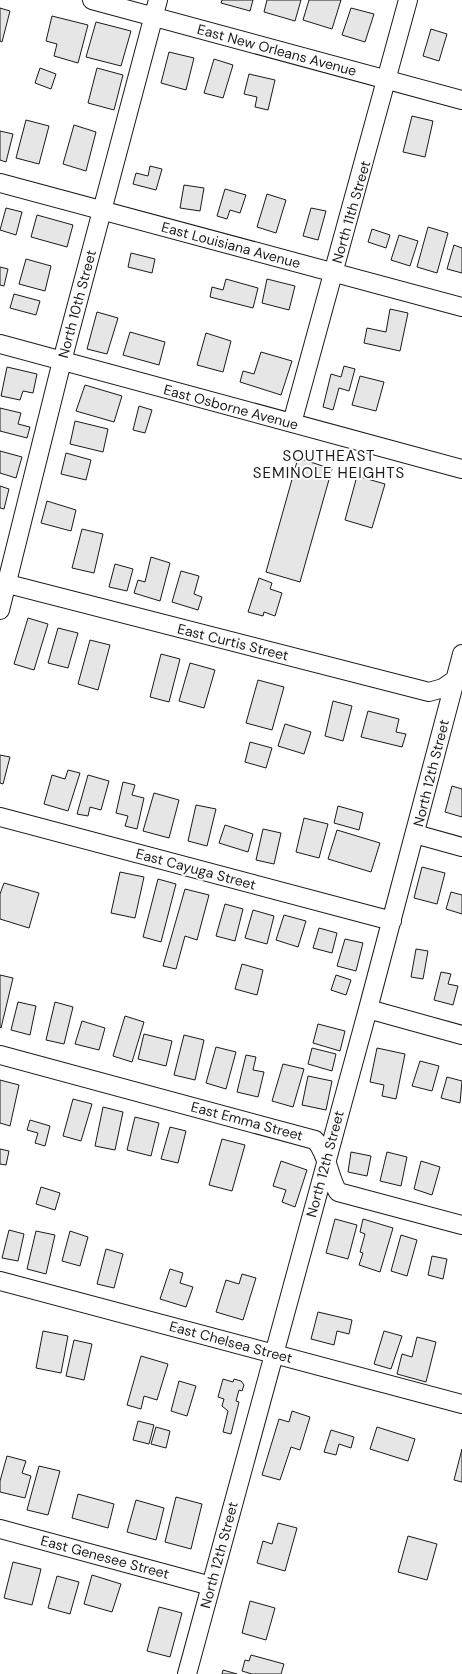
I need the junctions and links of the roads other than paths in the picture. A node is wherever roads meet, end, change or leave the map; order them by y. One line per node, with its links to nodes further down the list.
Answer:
1 (92, 0): 3 (street, East New Orleans Avenue)
2 (408, 0): 4 (street, North 11th Street)
3 (156, 8): 4 (street, East New Orleans Avenue); 7 (street, North 10th Street)
4 (388, 80): 5 (street, East New Orleans Avenue); 8 (street, North 11th Street)
5 (462, 100)
6 (0, 183): 7 (street, East Louisiana Avenue)
7 (102, 210): 8 (street, East Louisiana Avenue); 11 (street, North 10th Street)
8 (334, 272): 9 (street, East Louisiana Avenue); 12 (street, North 11th Street)
9 (462, 307)
10 (0, 344): 11 (street, East Osborne Avenue)
11 (62, 361): 12 (street, East Osborne Avenue); 14 (street, North 10th Street)
12 (292, 423): 13 (street, East Osborne Avenue)
13 (462, 469)
14 (4, 583): 15 (street, North 10th Street); 17 (street, East Curtis Street)
15 (0, 610)
16 (462, 654): 17 (street, North 12th Street)
17 (458, 677): 19 (street, North 12th Street)
18 (0, 816): 21 (street, East Cayuga Street)
19 (415, 834): 20 (street); 21 (street, North 12th Street)
20 (462, 847)
21 (392, 921): 22 (street, North 12th Street)
22 (368, 1009): 23 (street); 25 (street, North 12th Street)
23 (462, 1035)
24 (0, 1055): 25 (street, East Emma Street)
25 (326, 1161): 26 (street, East Emma Street); 28 (street, North 12th Street)
26 (462, 1226)
27 (0, 1281): 28 (street, East Chelsea Street)
28 (274, 1354): 29 (street, East Chelsea Street); 31 (street, North 12th Street)
29 (462, 1404)
30 (0, 1529): 31 (street, East Genesee Street)
31 (211, 1586): 32 (street, North 12th Street)
32 (187, 1674)

